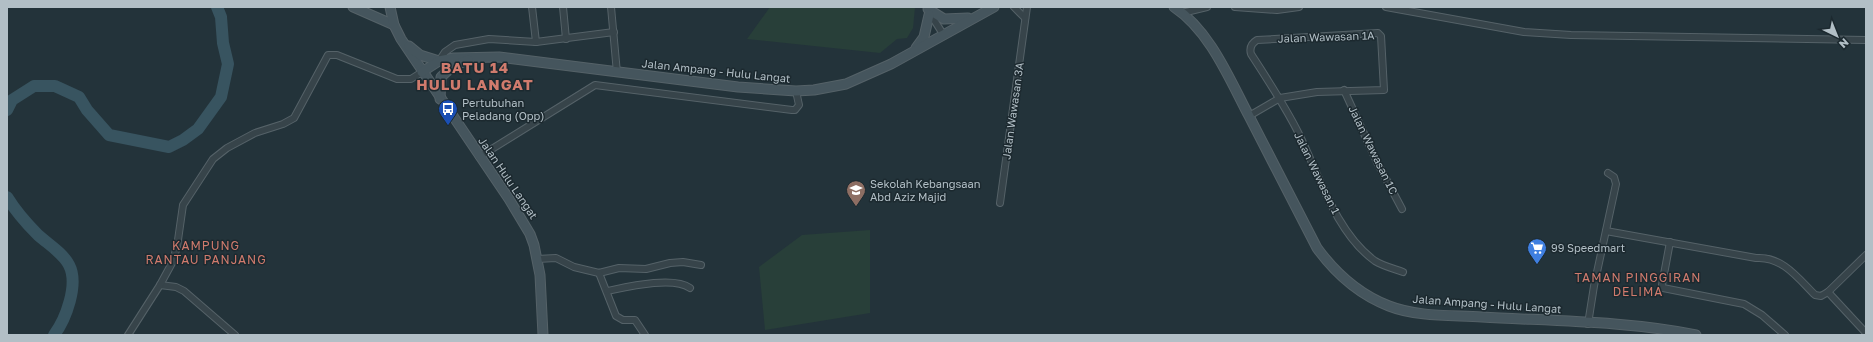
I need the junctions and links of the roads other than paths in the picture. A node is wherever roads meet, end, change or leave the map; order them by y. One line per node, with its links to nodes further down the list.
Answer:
1 (353, 7): 18 (street)
2 (390, 7): 18 (street, Jalan Hulu Langat)
3 (532, 7): 23 (street)
4 (563, 7): 21 (street)
5 (611, 7): 19 (street)
6 (994, 7): 16 (street, Jalan Ampang - Hulu Langat)
7 (1014, 7): 17 (street)
8 (1027, 7): 17 (street, Jalan Wawasan 3A)
9 (1174, 7): 15 (street, Jalan Ampang - Hulu Langat)
10 (1207, 7): 15 (street)
11 (1235, 7): 12 (street)
12 (1299, 7)
13 (1386, 7): 22 (street)
14 (928, 10): 16 (street); 20 (street); 24 (street)
15 (1182, 12): 34 (street, Jalan Ampang - Hulu Langat)
16 (974, 17): 20 (street, Jalan Ampang - Hulu Langat)
17 (1025, 18): 37 (street, Jalan Wawasan 3A)
18 (394, 25): 27 (street); 28 (street, Jalan Hulu Langat)
19 (614, 32): 21 (street); 29 (street)
20 (943, 34): 24 (street, Jalan Ampang - Hulu Langat)
21 (566, 39): 23 (street)
22 (1866, 40)
23 (536, 42): 27 (street)
24 (914, 51): 31 (street, Jalan Ampang - Hulu Langat)
25 (1250, 54): 30 (street, Jalan Wawasan 1A); 32 (street, Jalan Wawasan 1)
26 (479, 56): 27 (street, Jalan Ampang - Hulu Langat); 29 (street, Jalan Ampang - Hulu Langat); 33 (street)
27 (440, 62): 28 (street, Jalan Ampang - Hulu Langat)
28 (422, 72): 33 (street, Jalan Hulu Langat); 46 (street)
29 (617, 73): 31 (street, Jalan Ampang - Hulu Langat)
30 (1344, 90): 32 (street); 38 (street, Jalan Wawasan 1C)
31 (796, 91): 35 (street)
32 (1280, 98): 34 (street); 44 (street, Jalan Wawasan 1)
33 (440, 99): 35 (street, Jalan Hulu Langat)
34 (1249, 116): 50 (street, Jalan Ampang - Hulu Langat)
35 (480, 158): 42 (street, Jalan Hulu Langat)
36 (1608, 173): 39 (street)
37 (1000, 203)
38 (1402, 209)
39 (1606, 231): 40 (street); 50 (street)
40 (1670, 242): 49 (street); 57 (street)
41 (1866, 255): 49 (street)
42 (537, 259): 45 (street); 54 (street, Jalan Hulu Langat)
43 (701, 265): 45 (street)
44 (1403, 272)
45 (599, 273): 48 (street)
46 (160, 285): 52 (street); 53 (street)
47 (690, 288): 48 (street)
48 (607, 291): 55 (street)
49 (1828, 292): 51 (street)
50 (1588, 324): 56 (street, Jalan Ampang - Hulu Langat)
51 (1866, 333)
52 (128, 335)
53 (235, 335)
54 (543, 335)
55 (645, 335)
56 (1696, 335)
57 (1785, 335)

